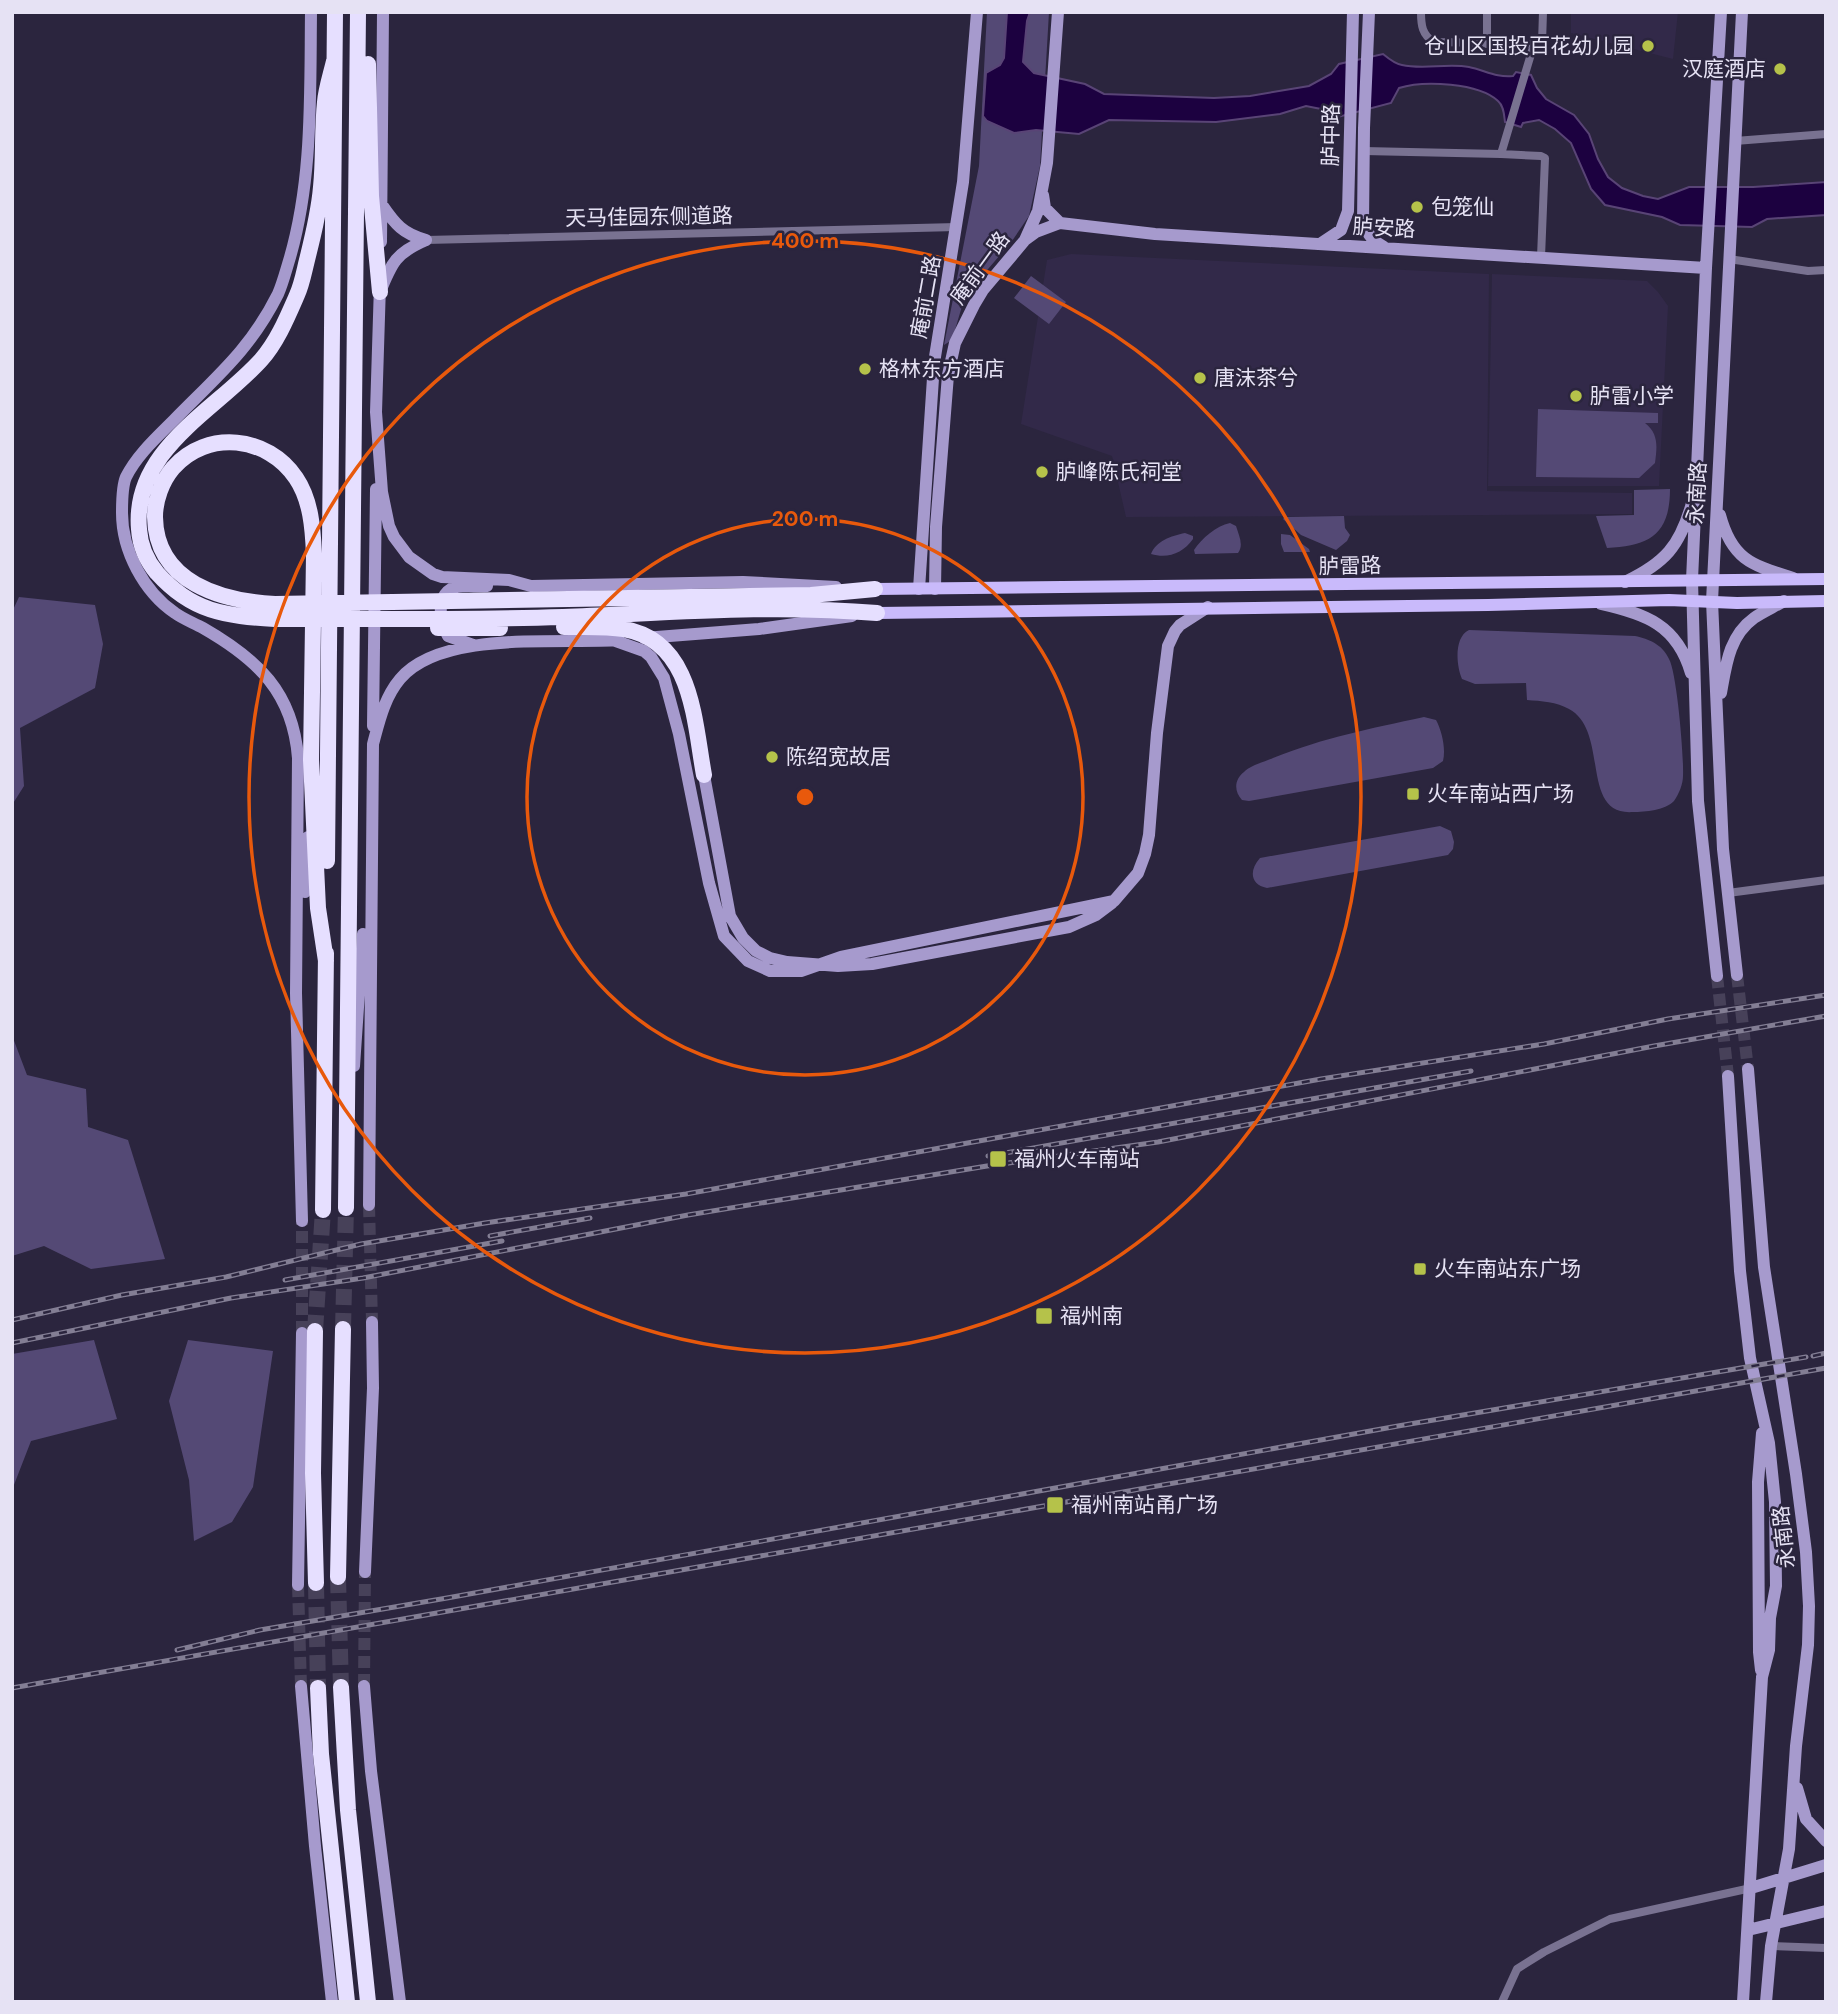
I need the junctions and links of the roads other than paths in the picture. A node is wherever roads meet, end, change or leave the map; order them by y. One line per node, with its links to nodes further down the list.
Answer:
1 (311, 12): 20 (main road)
2 (335, 12): 17 (highway)
3 (358, 12): 76 (highway)
4 (366, 12): 24 (highway)
5 (383, 12): 24 (main road)
6 (977, 12): 26 (main road, 庵前二路)
7 (1058, 12): 23 (main road, 庵前一路)
8 (1353, 12): 29 (main road, 胪中路)
9 (1369, 12): 21 (main road, 胪中路)
10 (1421, 12): 15 (street)
11 (1487, 12): 15 (street)
12 (1543, 12): 16 (street)
13 (1721, 12): 34 (main road)
14 (1742, 12): 19 (main road, 永南路)
15 (1487, 44): 16 (street)
16 (1534, 44): 22 (street)
17 (330, 100): 31 (highway); 69 (highway)
18 (1826, 134): 19 (street)
19 (1735, 141): 33 (main road, 永南路)
20 (308, 151): 31 (main road); 73 (main road)
21 (1364, 151): 22 (street); 30 (main road, 胪中路)
22 (1501, 154): 32 (street)
23 (1042, 193): 25 (main road); 28 (main road, 庵前一路)
24 (377, 200): 27 (main road); 36 (highway)
25 (1060, 223): 28 (main road); 29 (main road, 胪安路)
26 (957, 227): 27 (street, 天马佳园东侧道路); 47 (main road, 庵前二路)
27 (426, 240): 36 (main road)
28 (1025, 240): 48 (main road, 庵前一路)
29 (1320, 245): 30 (main road, 胪安路)
30 (1384, 247): 32 (main road, 胪安路)
31 (309, 249): 56 (highway)
32 (1541, 257): 34 (main road, 胪安路)
33 (1729, 259): 35 (street); 39 (main road, 永南路)
34 (1706, 268): 38 (main road)
35 (1826, 270)
36 (380, 292): 37 (main road)
37 (376, 412): 45 (main road); 63 (main road)
38 (1696, 486): 41 (main road); 44 (main road)
39 (1716, 502): 42 (main road, 永南路); 43 (main road)
40 (1826, 579): 43 (main road, 胪雷路)
41 (1692, 580): 42 (main road, 胪雷路); 44 (main road, 胪雷路); 50 (main road)
42 (1712, 580): 43 (main road, 胪雷路); 51 (main road, 永南路)
43 (1801, 580)
44 (1624, 582): 48 (main road, 胪雷路)
45 (531, 586): 46 (main road); 60 (main road)
46 (875, 589): 47 (main road, 胪雷路); 54 (highway)
47 (919, 589): 48 (main road, 胪雷路)
48 (935, 589)
49 (1587, 601): 50 (main road, 胪雷路); 55 (main road, 胪雷路); 61 (main road)
50 (1693, 601): 51 (main road, 胪雷路); 61 (main road)
51 (1712, 601): 52 (main road, 胪雷路); 62 (main road, 永南路)
52 (1784, 601): 53 (main road, 胪雷路); 62 (main road)
53 (1826, 601)
54 (744, 603): 56 (highway); 57 (highway); 58 (highway)
55 (1208, 607): 57 (main road, 胪雷路); 70 (main road)
56 (235, 608): 58 (highway); 64 (highway)
57 (877, 613): 59 (main road)
58 (275, 619): 65 (highway)
59 (613, 640): 60 (main road); 70 (main road)
60 (473, 645): 63 (main road)
61 (1696, 690): 72 (main road)
62 (1717, 710): 68 (main road, 永南路)
63 (373, 744): 66 (main road)
64 (311, 760): 69 (highway); 73 (main road)
65 (704, 775): 70 (main road)
66 (370, 867): 76 (main road); 77 (main road)
67 (1826, 880): 68 (street)
68 (1728, 893): 71 (main road, 永南路)
69 (326, 961): 79 (highway)
70 (821, 963)
71 (1737, 975)
72 (1717, 976)
73 (296, 993): 80 (main road)
74 (1748, 1069): 93 (main road, 永南路)
75 (1728, 1076): 84 (main road)
76 (346, 1160): 78 (highway)
77 (369, 1205)
78 (346, 1208)
79 (323, 1210)
80 (302, 1221)
81 (372, 1322): 85 (main road)
82 (343, 1329): 86 (highway)
83 (308, 1332): 87 (highway); 88 (main road)
84 (1763, 1419): 89 (main road); 89 (main road)
85 (365, 1572)
86 (338, 1577)
87 (316, 1583)
88 (298, 1585)
89 (1762, 1677): 97 (main road)
90 (364, 1686): 106 (main road)
91 (309, 1687): 103 (main road); 104 (highway)
92 (341, 1687): 105 (highway)
93 (1794, 1771): 94 (main road); 96 (main road, 永南路)
94 (1826, 1841)
95 (1826, 1865): 96 (main road)
96 (1784, 1878): 97 (main road); 99 (main road, 永南路)
97 (1751, 1888): 100 (main road); 107 (street)
98 (1826, 1911): 99 (main road)
99 (1775, 1924): 100 (main road); 101 (main road, 永南路)
100 (1748, 1930): 108 (main road)
101 (1771, 1946): 102 (street); 109 (main road, 永南路)
102 (1826, 1948)
103 (332, 2002)
104 (347, 2002)
105 (368, 2002)
106 (400, 2002)
107 (1503, 2002)
108 (1744, 2002)
109 (1766, 2002)

